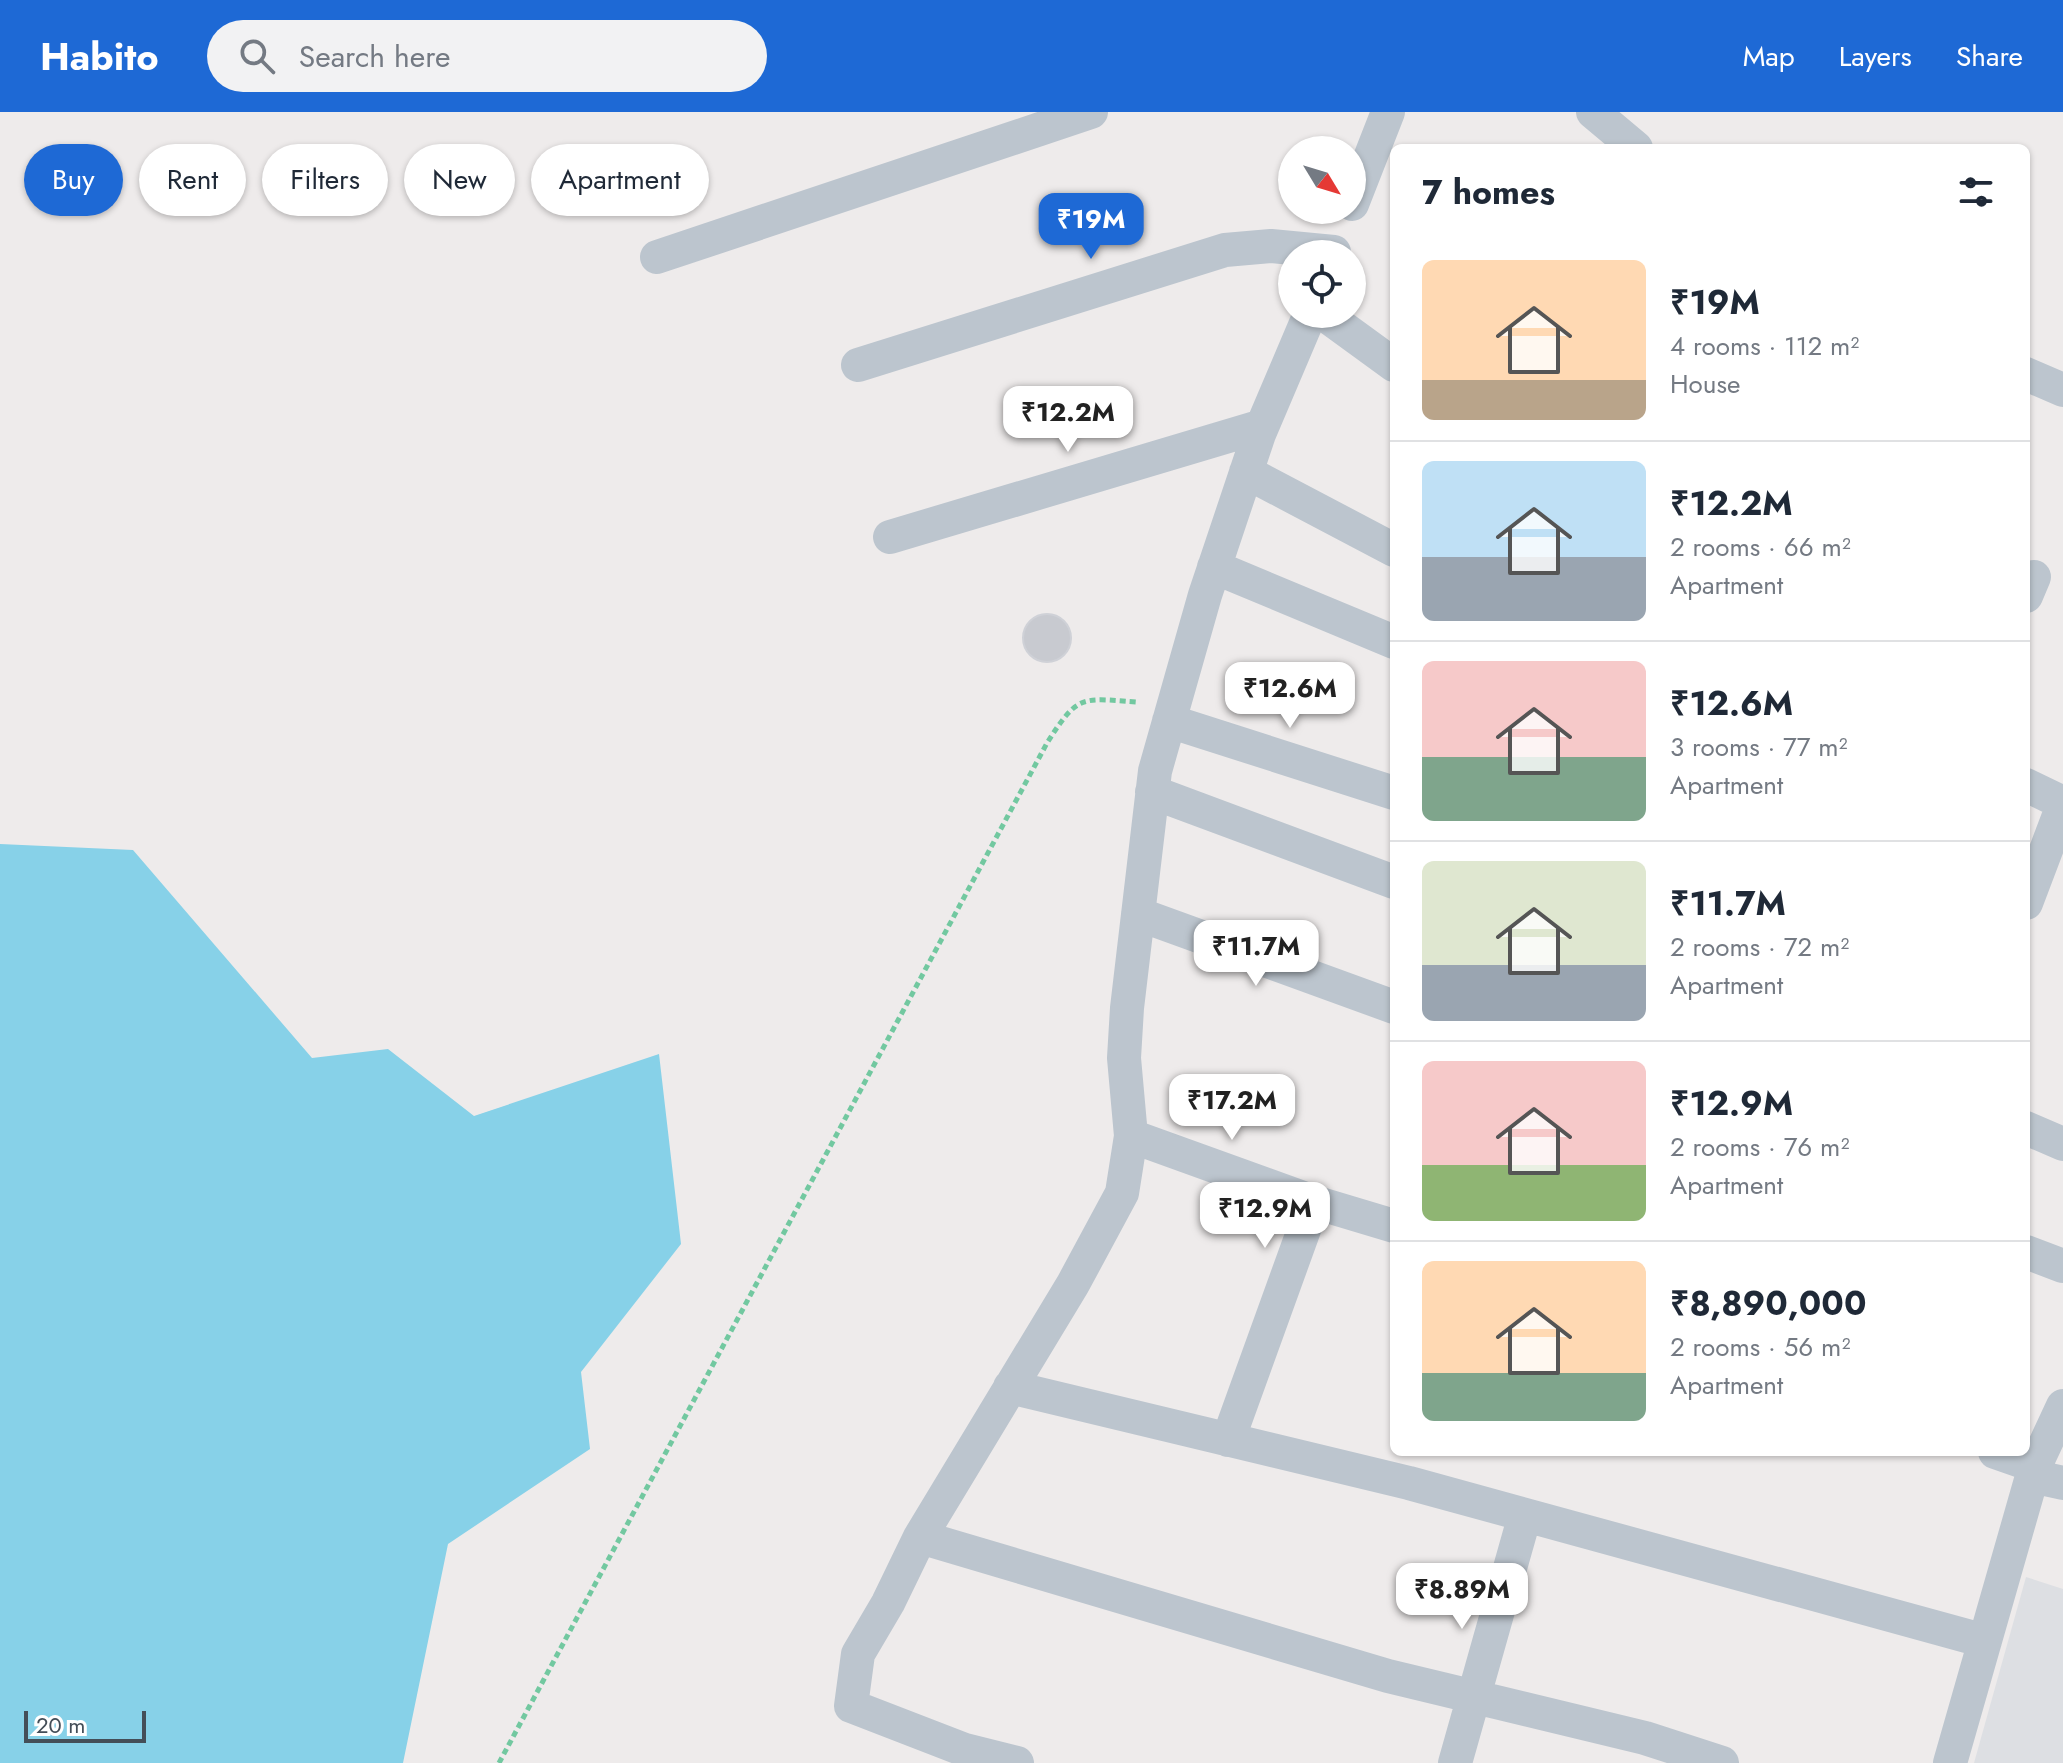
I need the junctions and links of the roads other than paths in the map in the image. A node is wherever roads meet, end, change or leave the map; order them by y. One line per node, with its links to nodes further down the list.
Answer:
1 (1091, 112): 7 (street)
2 (1593, 112): 4 (street)
3 (1386, 125): 5 (street)
4 (1631, 144)
5 (1366, 172)
6 (1278, 247): 11 (street)
7 (657, 257)
8 (1304, 328): 14 (street)
9 (1343, 328): 10 (street)
10 (1390, 362)
11 (858, 365)
12 (2030, 376): 13 (street)
13 (2063, 390)
14 (1262, 426): 15 (street); 16 (street)
15 (1246, 472): 17 (street); 18 (street)
16 (890, 537)
17 (1390, 548)
18 (1214, 567): 19 (street); 20 (street)
19 (1390, 640)
20 (1171, 713): 22 (street); 23 (street)
21 (2030, 787): 24 (street)
22 (1152, 792): 25 (street); 27 (street)
23 (1390, 792)
24 (2063, 804): 26 (street)
25 (1390, 881)
26 (2030, 892)
27 (1138, 914): 28 (street); 30 (street)
28 (1390, 1006)
29 (2030, 1130): 31 (street)
30 (1131, 1136): 32 (street); 36 (street)
31 (2063, 1144)
32 (1314, 1202): 33 (street); 38 (street)
33 (1390, 1225)
34 (2030, 1254): 35 (street)
35 (2063, 1266)
36 (1010, 1387): 38 (street); 42 (street)
37 (2063, 1406): 40 (street)
38 (1228, 1440): 41 (street)
39 (2003, 1456): 40 (street)
40 (2043, 1475): 43 (street)
41 (1525, 1515): 43 (street); 44 (street)
42 (920, 1537): 44 (street); 45 (street)
43 (1985, 1641): 48 (street)
44 (1473, 1697): 46 (street); 47 (street)
45 (1017, 1763)
46 (1455, 1763)
47 (1722, 1763)
48 (1950, 1763)

